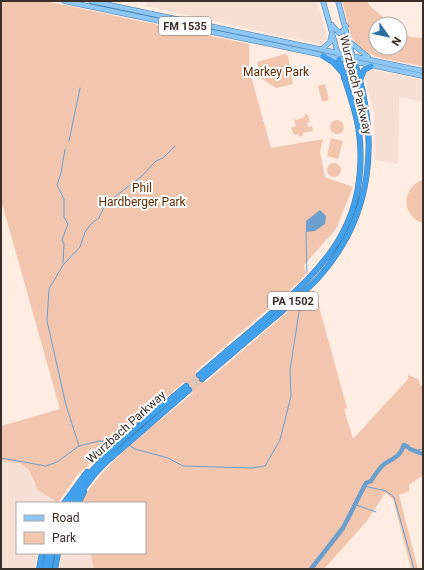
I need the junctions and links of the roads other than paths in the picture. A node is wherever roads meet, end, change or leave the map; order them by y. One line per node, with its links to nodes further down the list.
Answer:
1 (64, 1): 12 (main road, FM 1535)
2 (92, 1): 9 (main road, FM 1535)
3 (323, 1): 5 (main road, Wurzbach Parkway / PA 1502)
4 (338, 1): 6 (main road, Wurzbach Parkway / PA 1502)
5 (329, 20): 6 (main road); 7 (main road, Wurzbach Parkway / PA 1502)
6 (346, 26): 8 (main road, Wurzbach Parkway / PA 1502)
7 (332, 30): 9 (main road); 10 (main road, Wurzbach Parkway / PA 1502)
8 (350, 42): 11 (main road, Wurzbach Parkway / PA 1502); 14 (main road)
9 (322, 49): 10 (main road, FM 1535)
10 (338, 52): 11 (main road, FM 1535); 13 (main road, Wurzbach Parkway / PA 1502)
11 (353, 55): 14 (main road, FM 1535); 15 (main road, Wurzbach Parkway / PA 1502)
12 (323, 56): 13 (main road, FM 1535); 20 (highway)
13 (339, 59): 15 (main road, FM 1535); 20 (highway, Wurzbach Parkway / PA 1502)
14 (372, 59): 17 (main road, FM 1535)
15 (355, 62): 16 (main road, FM 1535); 22 (highway, Wurzbach Parkway / PA 1502)
16 (371, 66): 18 (main road, FM 1535); 22 (highway)
17 (409, 68): 18 (main road); 19 (main road, FM 1535)
18 (398, 71): 21 (main road, FM 1535)
19 (423, 71)
20 (343, 76): 22 (highway); 22 (highway, Wurzbach Parkway / PA 1502)
21 (423, 76)
22 (360, 81)
23 (106, 456): 24 (highway, Wurzbach Parkway); 25 (highway); 26 (highway, Wurzbach Parkway)
24 (104, 464): 27 (highway, Wurzbach Parkway); 28 (highway)
25 (65, 502)
26 (69, 502)
27 (74, 502)
28 (79, 502)
29 (42, 554): 33 (highway)
30 (48, 554): 34 (highway)
31 (52, 554): 35 (highway)
32 (58, 554): 36 (highway)
33 (39, 569)
34 (44, 569)
35 (49, 569)
36 (55, 569)

